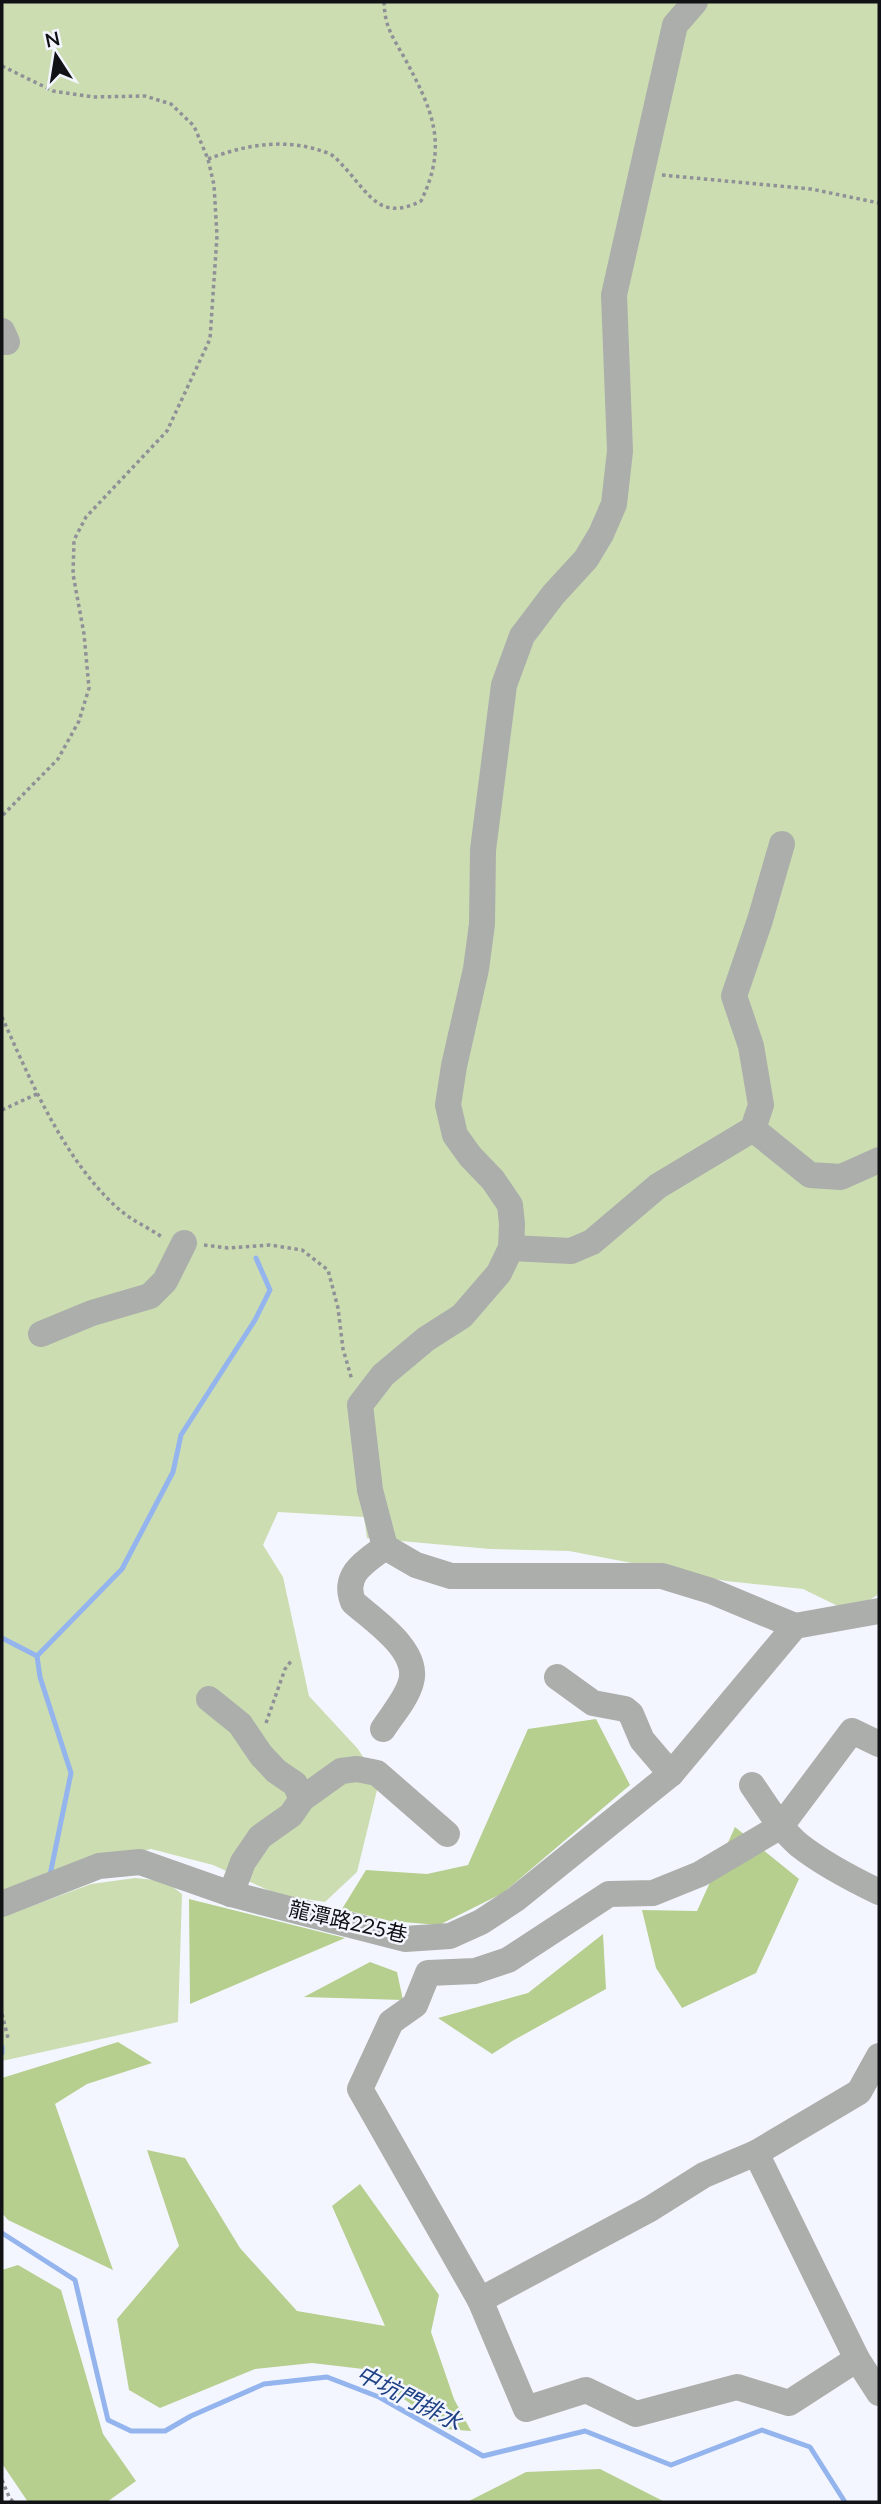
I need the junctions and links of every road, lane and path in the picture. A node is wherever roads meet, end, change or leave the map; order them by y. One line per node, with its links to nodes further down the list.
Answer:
1 (384, 2): 5 (path)
2 (695, 2): 3 (street)
3 (676, 13): 6 (street)
4 (2, 66): 5 (path)
5 (208, 159): 8 (path)
6 (642, 174): 7 (path); 16 (street)
7 (879, 203)
8 (2, 816)
9 (782, 844): 13 (street)
10 (2, 1017): 11 (path)
11 (39, 1093): 12 (path); 15 (path)
12 (2, 1110)
13 (752, 1129): 14 (street); 16 (street)
14 (879, 1160)
15 (184, 1243): 17 (street); 18 (path)
16 (511, 1248): 18 (street)
17 (41, 1334)
18 (360, 1405): 19 (street)
19 (385, 1547): 21 (street); 25 (street)
20 (879, 1611): 21 (street)
21 (795, 1626): 28 (street, 龍潭路225巷)
22 (292, 1660): 27 (path)
23 (557, 1677): 28 (street)
24 (209, 1699): 27 (street)
25 (383, 1729)
26 (879, 1744): 31 (street)
27 (256, 1746): 30 (street)
28 (671, 1774): 34 (street, 龍潭路225巷)
29 (752, 1785): 31 (street)
30 (302, 1799): 32 (street); 34 (street)
31 (781, 1826): 33 (street); 40 (street)
32 (447, 1834)
33 (879, 1892)
34 (230, 1894): 35 (street, 龍潭路225巷)
35 (2, 1904)
36 (2, 2014): 37 (path)
37 (8, 2038)
38 (879, 2056): 39 (street)
39 (756, 2153): 40 (street); 41 (street)
40 (480, 2300): 41 (street)
41 (856, 2359): 42 (street)
42 (879, 2393)
43 (2, 2480): 44 (path)
44 (14, 2502)

